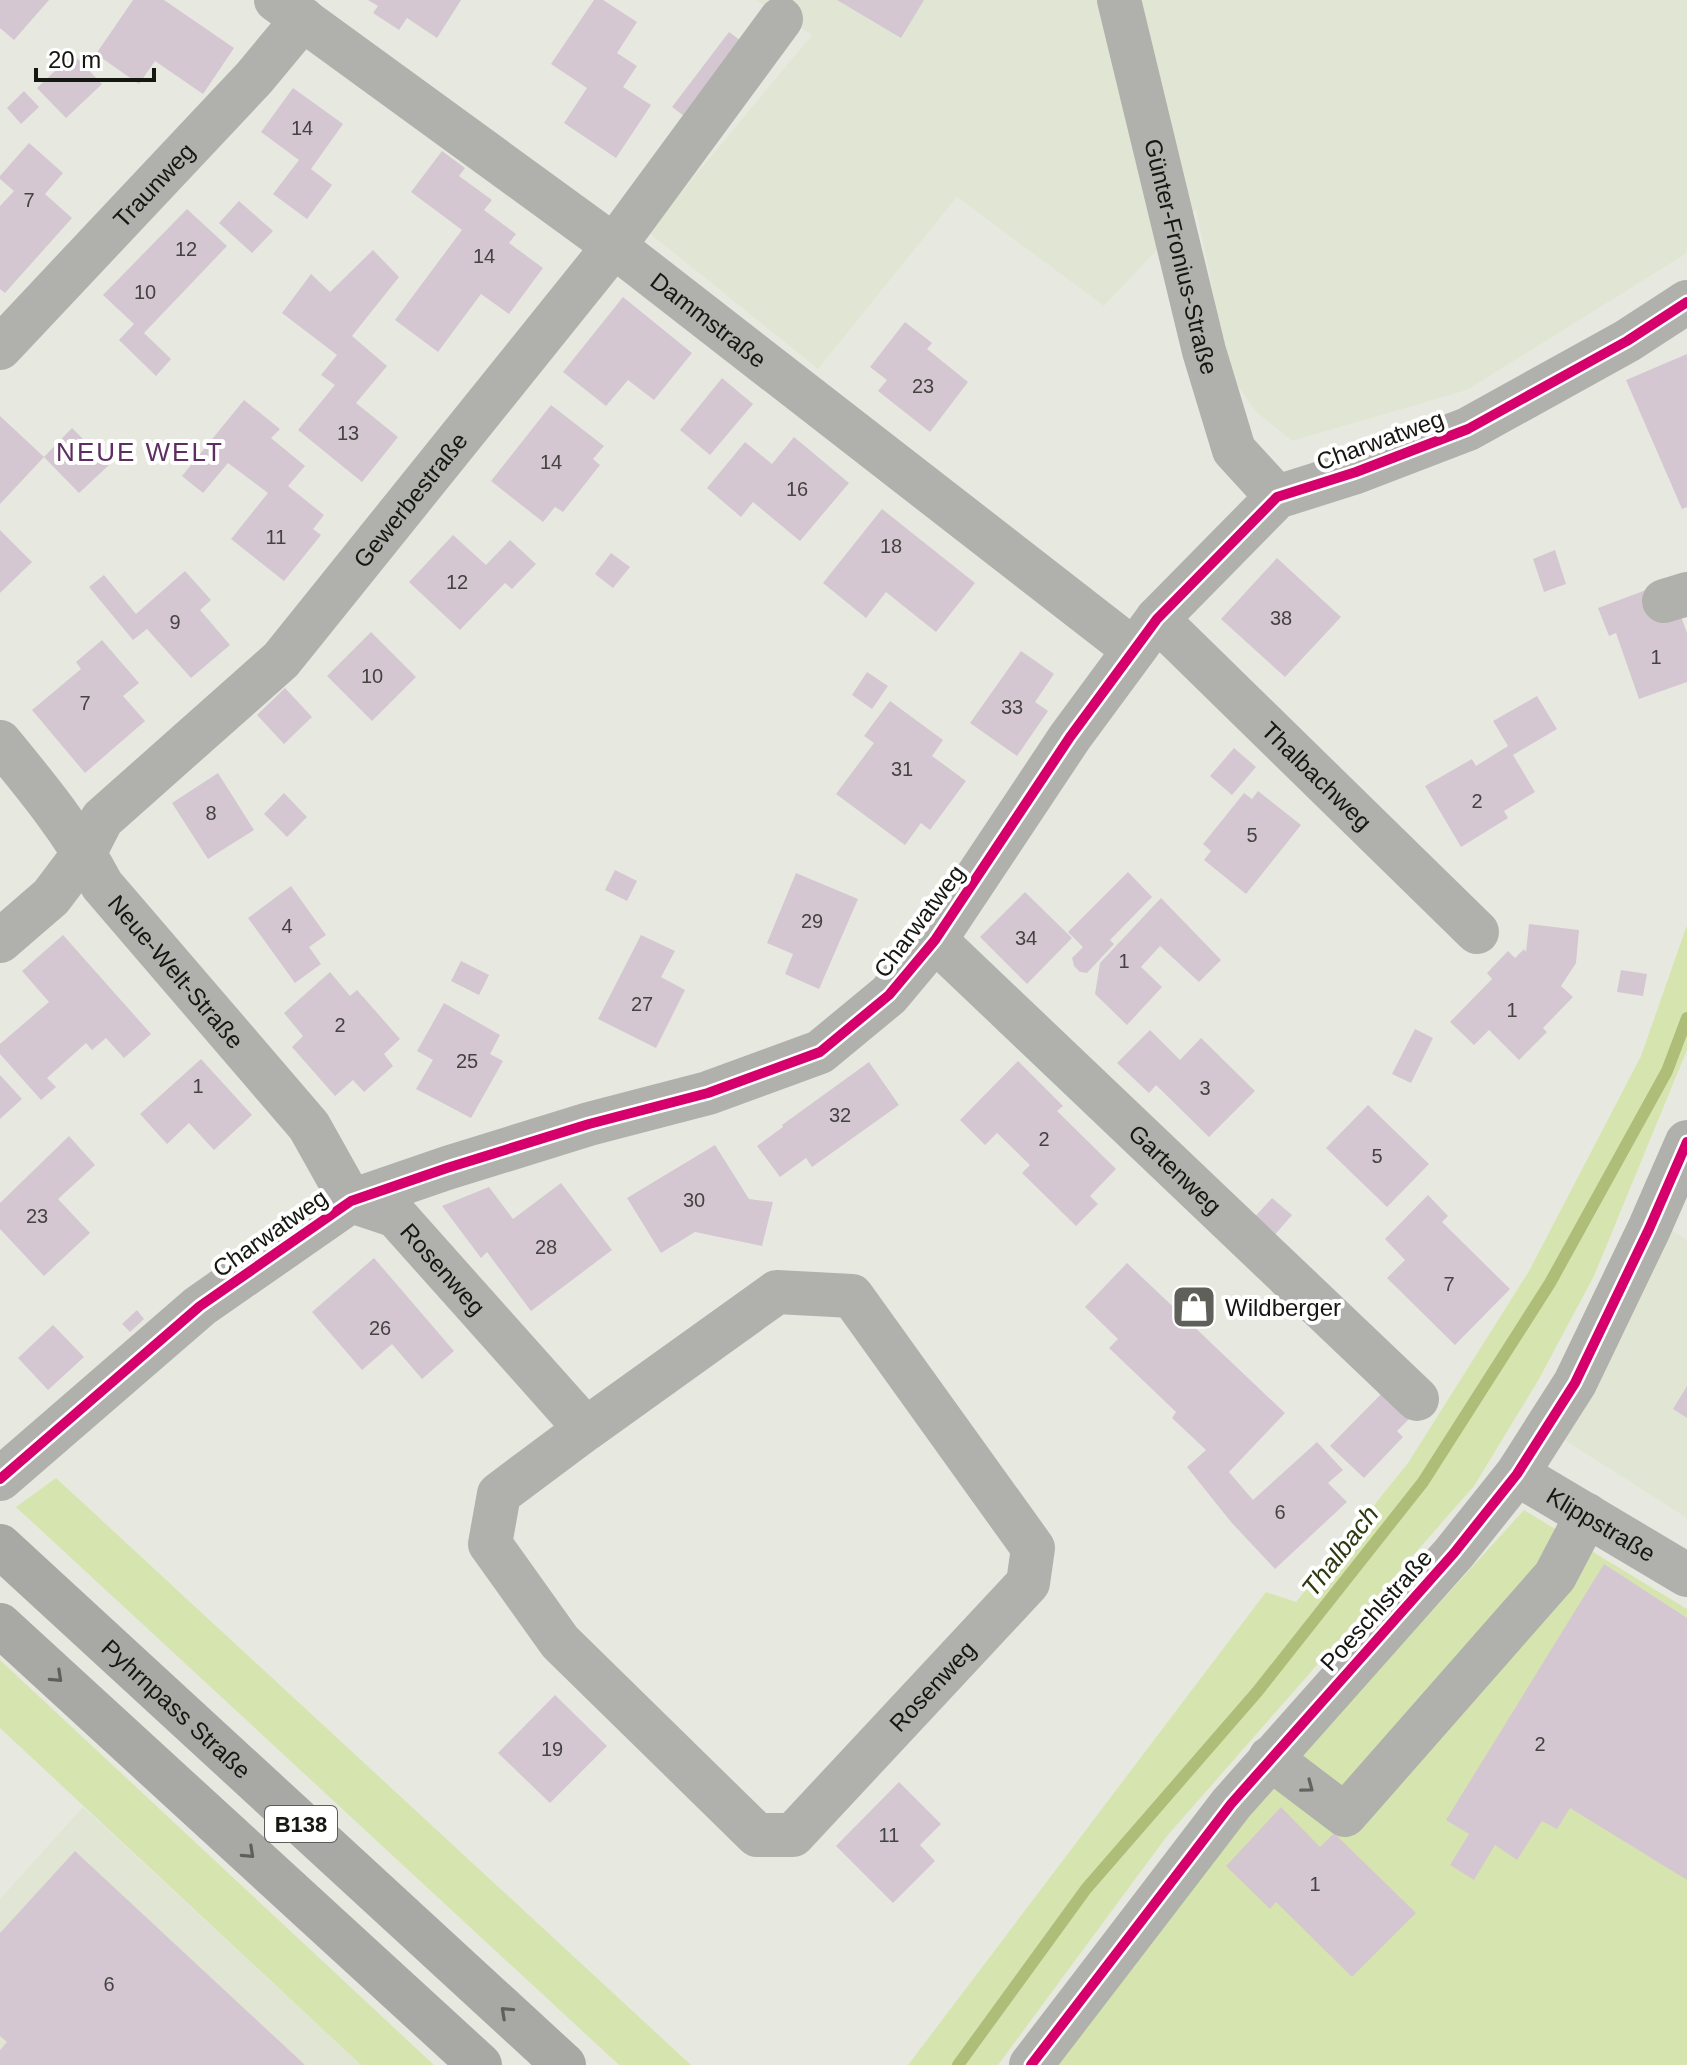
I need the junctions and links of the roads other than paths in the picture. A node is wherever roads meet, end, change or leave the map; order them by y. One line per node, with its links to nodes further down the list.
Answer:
1 (1119, 0): 7 (street, Günter-Fronius-Straße)
2 (290, 10): 4 (street, Dammstraße); 6 (street, Traunweg)
3 (781, 19): 4 (street, Gewerbestraße)
4 (614, 246): 8 (street, Dammstraße); 10 (street, Gewerbestraße)
5 (1687, 302): 7 (street, Charwatweg)
6 (0, 348)
7 (1277, 497): 8 (street, Charwatweg)
8 (1145, 635): 11 (street, Thalbachweg); 12 (street, Charwatweg)
9 (0, 742): 10 (street, Neue-Welt-Straße)
10 (85, 852): 13 (street, Gewerbestraße); 15 (street, Neue-Welt-Straße)
11 (1477, 932)
12 (935, 940): 15 (street, Charwatweg); 16 (street, Gartenweg)
13 (0, 941)
14 (1687, 1142): 18 (street, Poeschlstraße)
15 (351, 1201): 17 (street, Rosenweg); 19 (street, Charwatweg)
16 (1417, 1399)
17 (586, 1429): 17 (street, Rosenweg)
18 (1517, 1474): 20 (street, Klippstraße); 24 (street, Poeschlstraße)
19 (0, 1479)
20 (1587, 1515): 22 (street, Klippstraße); 24 (street, one-way to 20)
21 (0, 1546): 26 (main road, Pyhrnpass Straße / B138, one-way to 21)
22 (1687, 1575)
23 (0, 1625): 25 (main road, B138, one-way to 25)
24 (1270, 1758): 27 (street, Poeschlstraße)
25 (480, 2065)
26 (564, 2065)
27 (1031, 2065)

